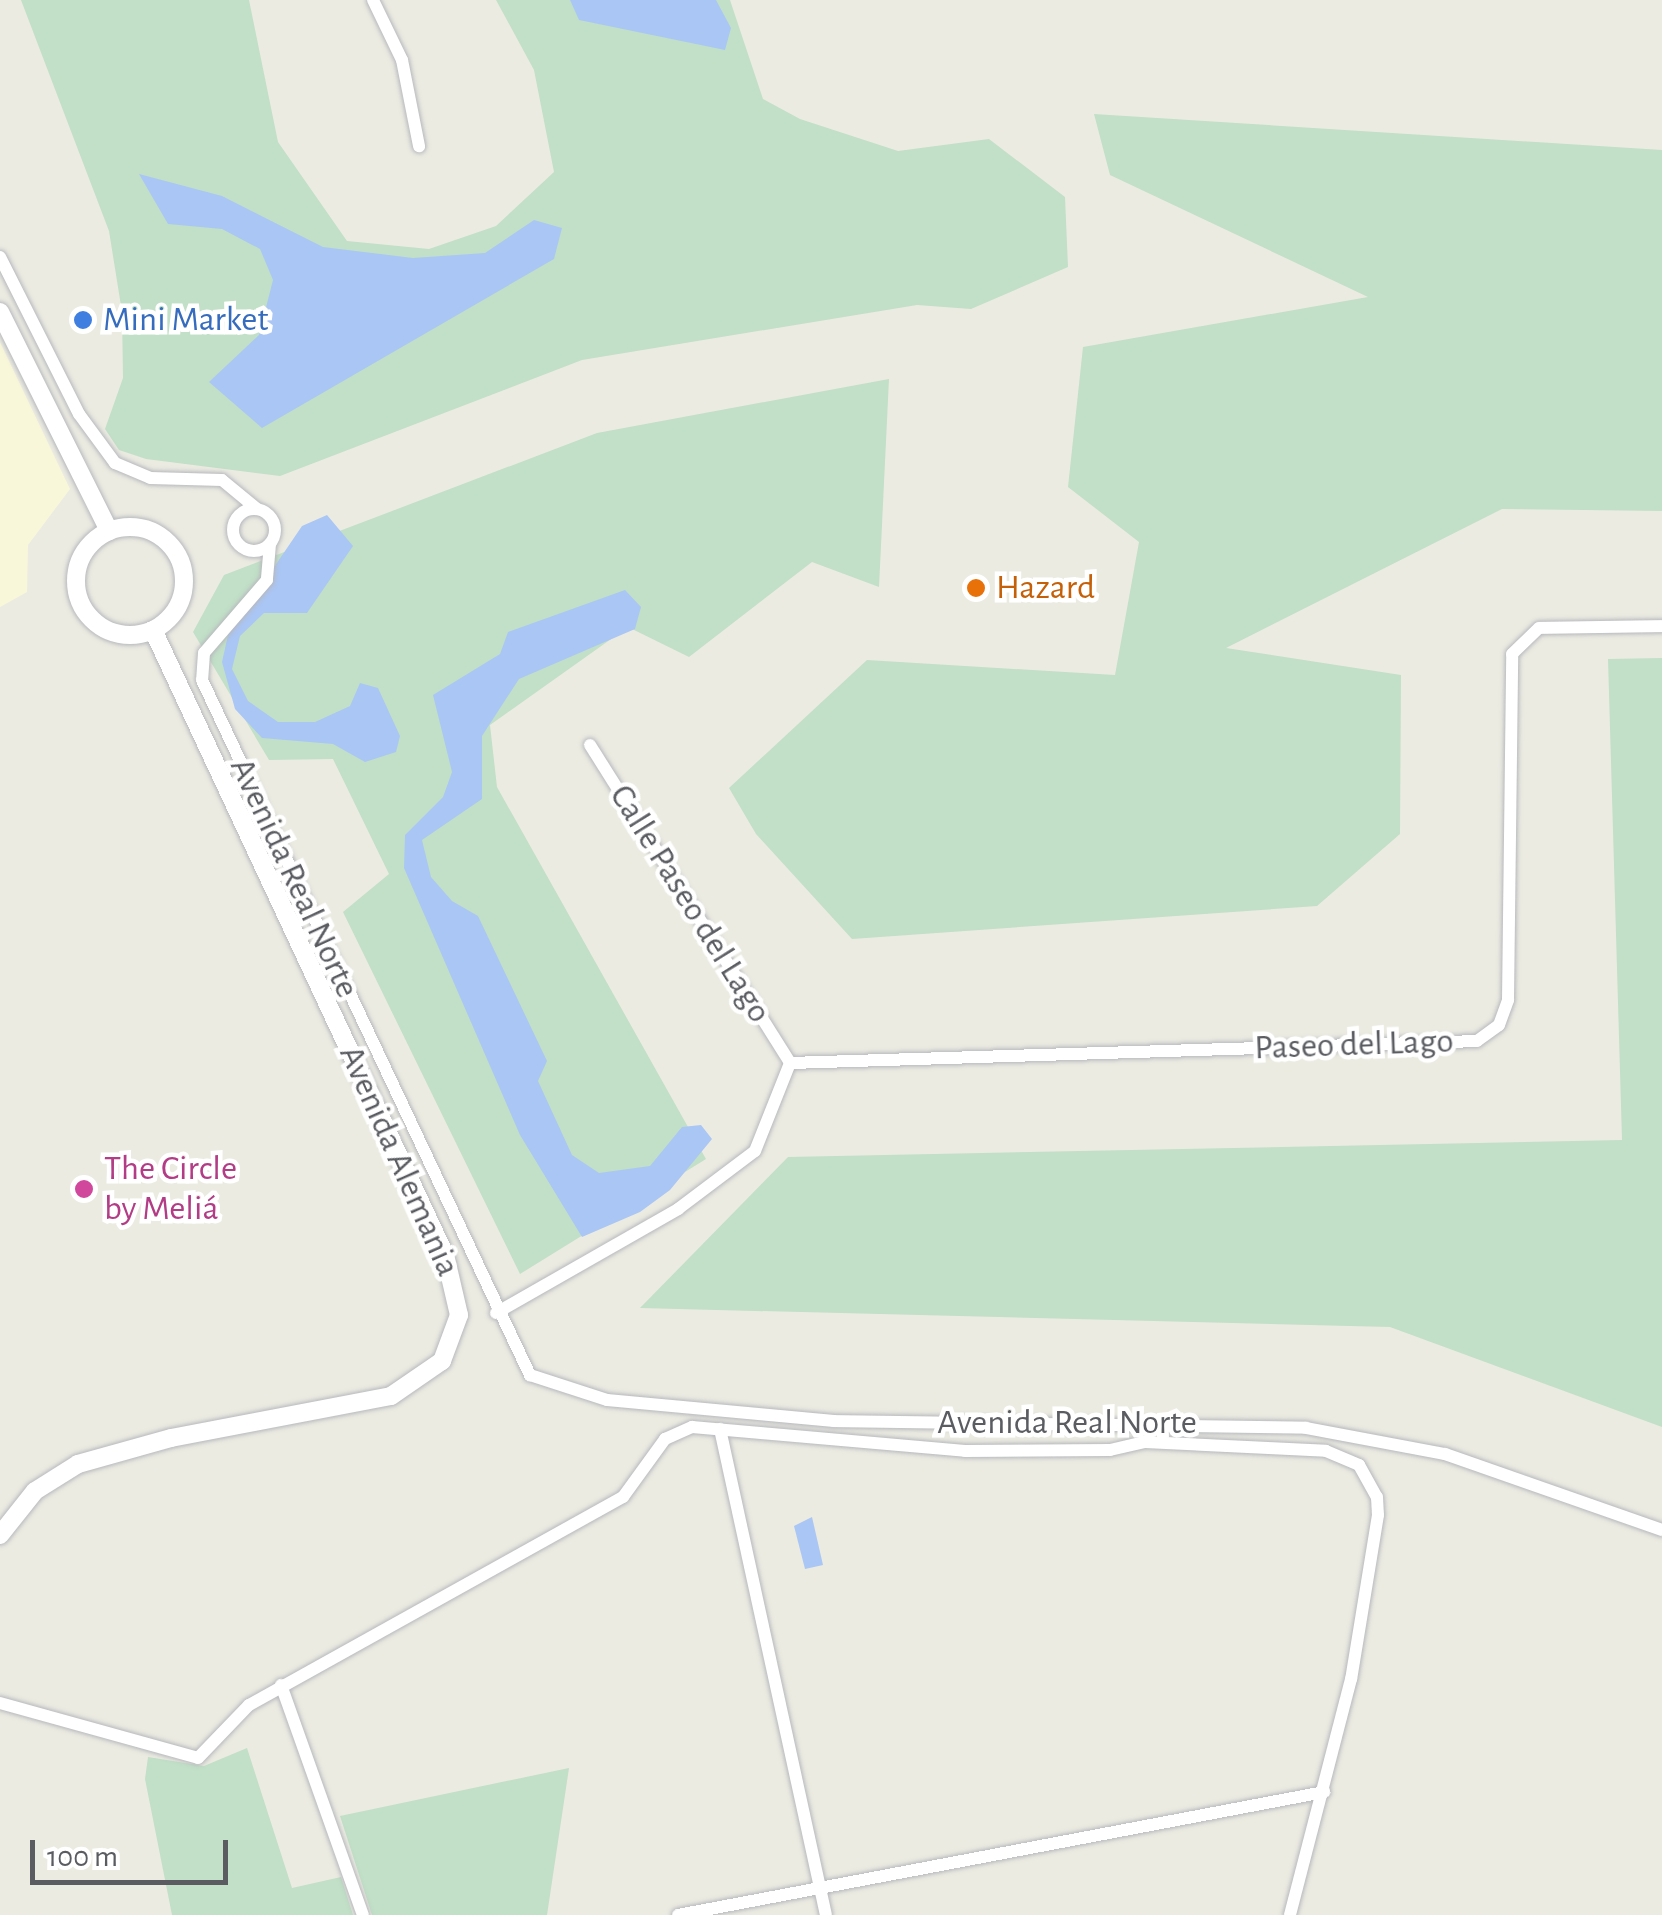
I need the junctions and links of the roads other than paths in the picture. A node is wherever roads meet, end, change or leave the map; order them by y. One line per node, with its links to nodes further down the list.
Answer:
1 (374, 0): 2 (street)
2 (418, 146)
3 (0, 257): 5 (street)
4 (0, 312): 8 (street)
5 (239, 491): 6 (street); 7 (street)
6 (258, 509): 7 (street); 9 (street)
7 (240, 514): 10 (street)
8 (108, 531): 13 (street); 13 (street)
9 (270, 544): 10 (street); 11 (street, Avenida Real Norte)
10 (254, 551): 11 (street)
11 (269, 564): 16 (street, Avenida Real Norte)
12 (1662, 626): 15 (street, Paseo del Lago)
13 (153, 630): 19 (street, Avenida Alemania)
14 (590, 745): 15 (street, Calle Paseo del Lago)
15 (790, 1063): 16 (street)
16 (496, 1314): 18 (street, Avenida Real Norte)
17 (720, 1429): 20 (street); 22 (street); 23 (street)
18 (1662, 1530)
19 (0, 1534)
20 (282, 1686): 21 (street); 24 (street)
21 (0, 1702)
22 (1324, 1792): 23 (street); 27 (street)
23 (820, 1888): 25 (street); 26 (street)
24 (363, 1915)
25 (678, 1915)
26 (826, 1915)
27 (1290, 1915)

